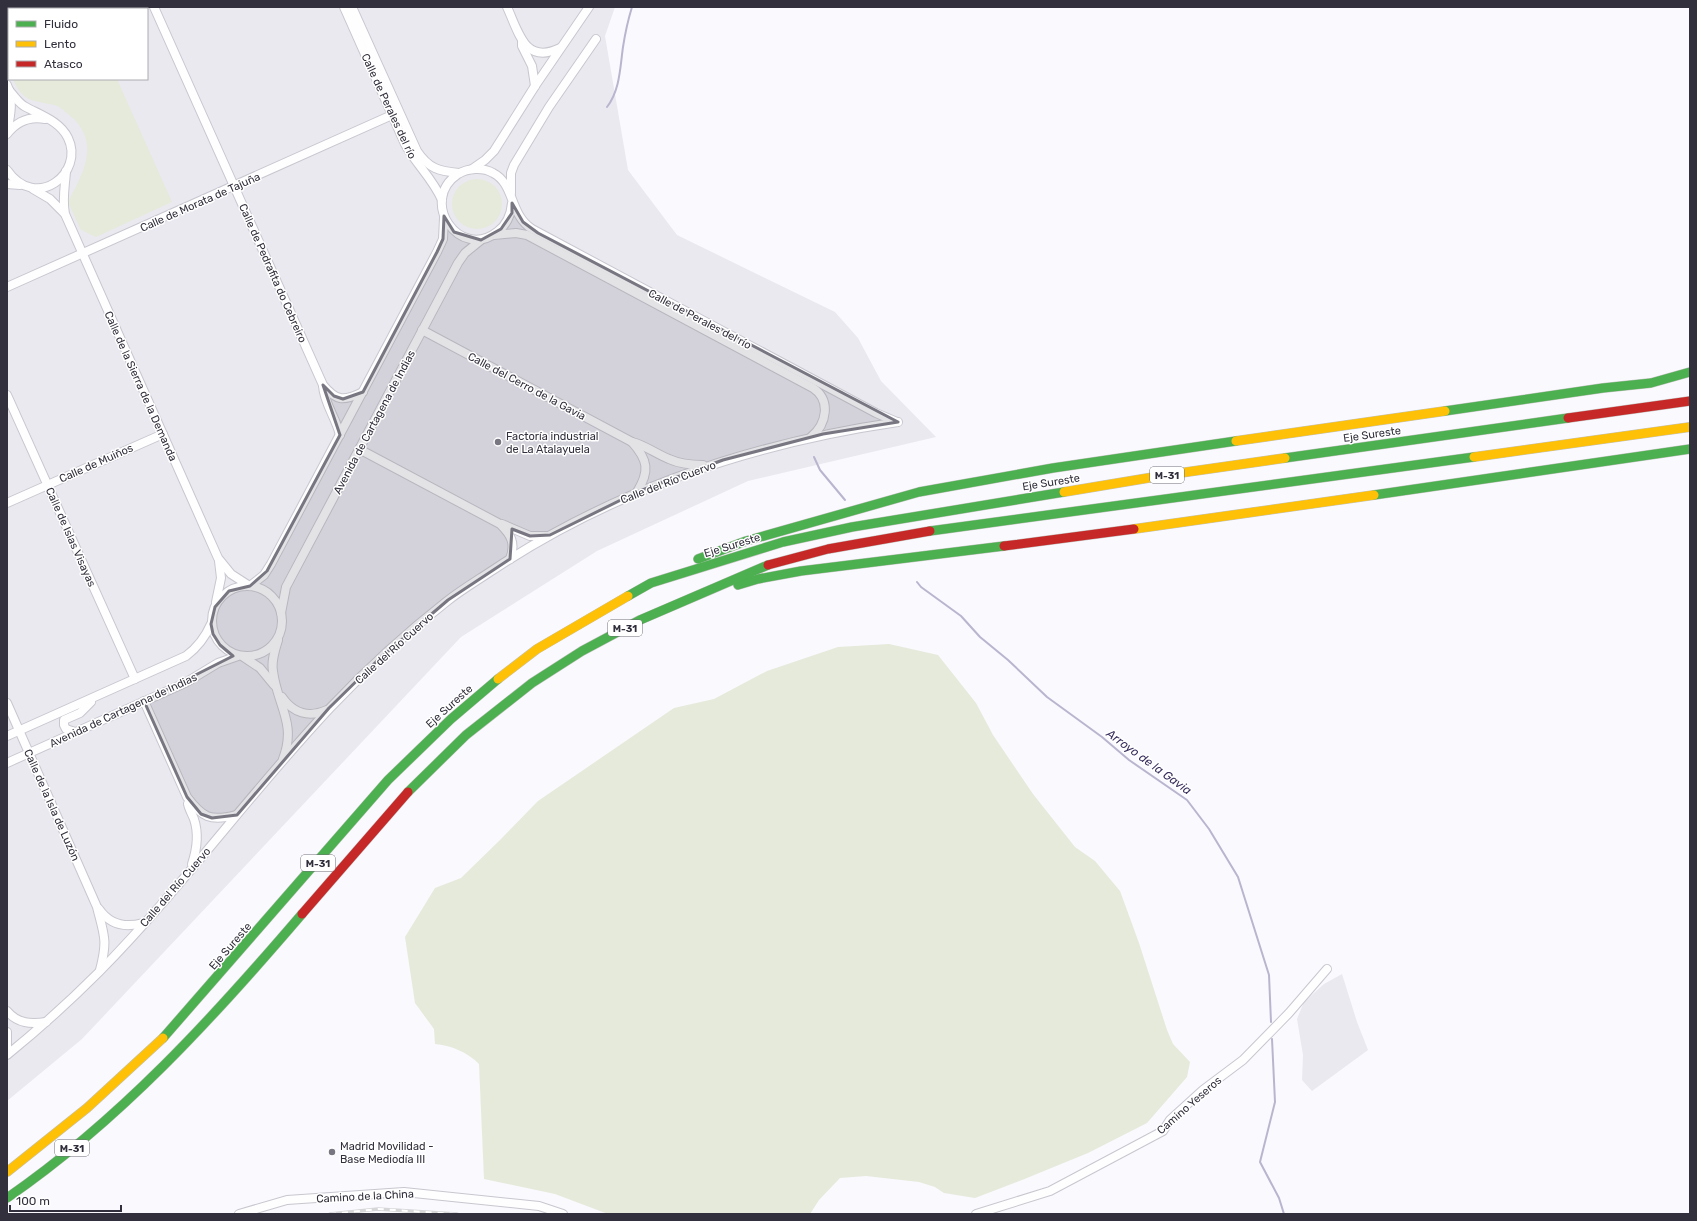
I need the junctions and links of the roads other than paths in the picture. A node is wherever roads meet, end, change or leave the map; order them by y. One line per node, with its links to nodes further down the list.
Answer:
1 (154, 7): 20 (street, Calle de Pedrafita do Cebreiro)
2 (344, 7): 11 (street, Calle de Perales del río)
3 (352, 7): 17 (street, Calle de Perales del río)
4 (507, 7): 6 (street)
5 (589, 7): 8 (street)
6 (522, 39): 8 (street); 9 (street)
7 (596, 39): 23 (street)
8 (561, 47): 9 (street)
9 (535, 86): 15 (street)
10 (8, 88): 12 (street); 13 (street)
11 (392, 115): 20 (street, Calle de Morata de Tajuña); 22 (street, Calle de Perales del río)
12 (50, 120): 13 (street); 16 (street, Calle de la Sierra de la Demanda)
13 (7, 133)
14 (7, 170): 19 (street)
15 (471, 170): 17 (street); 23 (street)
16 (66, 172): 21 (street); 24 (street, Calle de la Sierra de la Demanda)
17 (459, 173): 22 (street)
18 (7, 184): 19 (street, Calle de la Sierra de la Demanda)
19 (20, 185): 21 (street, Calle de la Sierra de la Demanda)
20 (234, 186): 28 (street, Calle de Morata de Tajuña); 33 (street, Calle de Pedrafita do Cebreiro)
21 (32, 189): 24 (street, Calle de la Sierra de la Demanda)
22 (442, 200): 25 (street)
23 (512, 200): 26 (street); 38 (street, Calle de Perales del río)
24 (65, 214): 28 (street, Calle de la Sierra de la Demanda)
25 (444, 216): 27 (street); 35 (street)
26 (493, 235): 27 (street); 42 (street, Calle de Perales del río)
27 (480, 240): 30 (street, Avenida de Cartagena de Indias)
28 (82, 254): 29 (street, Calle de Morata de Tajuña); 40 (street, Calle de la Sierra de la Demanda)
29 (7, 288)
30 (422, 330): 43 (street, Calle del Cerro de la Gavia); 44 (street, Avenida de Cartagena de Indias)
31 (1690, 363): 34 (highway)
32 (1690, 372): 34 (highway)
33 (323, 385): 35 (street, Calle de Pedrafita do Cebreiro); 41 (street, Calle de Pedrafita do Cebreiro)
34 (1603, 388): 56 (highway)
35 (363, 392): 41 (street)
36 (7, 395): 49 (street, Calle de Islas Visayas)
37 (1690, 402): 56 (highway, Eje Sureste / M-31)
38 (898, 422): 42 (street, Calle del Río Cuervo)
39 (1690, 427): 59 (highway, M-31)
40 (163, 434): 49 (street, Calle de Muiños); 54 (street, Calle de la Sierra de la Demanda)
41 (340, 435): 57 (street)
42 (810, 437): 48 (street, Calle del Río Cuervo)
43 (632, 442): 48 (street, Calle del Cerro de la Gavia); 50 (street, Calle del Cerro de la Gavia)
44 (359, 449): 52 (street); 60 (street, Avenida de Cartagena de Indias)
45 (1690, 449): 47 (highway)
46 (1690, 457): 47 (highway)
47 (1622, 460): 59 (highway)
48 (708, 466): 50 (street, Calle del Río Cuervo)
49 (47, 485): 51 (street, Calle de Muiños); 64 (street, Calle de Islas Visayas)
50 (637, 492): 53 (street, Calle del Río Cuervo)
51 (7, 503)
52 (500, 524): 53 (street); 55 (street)
53 (550, 535): 55 (street, Calle del Río Cuervo)
54 (218, 558): 57 (street, Calle de la Sierra de la Demanda); 58 (street, Calle de la Sierra de la Demanda)
55 (510, 559): 69 (street, Calle del Río Cuervo)
56 (651, 583): 88 (highway, Eje Sureste / M-31)
57 (249, 586): 58 (street); 60 (street)
58 (215, 607): 61 (street)
59 (669, 607): 89 (highway, M-31)
60 (281, 613): 62 (street)
61 (211, 624): 63 (street); 64 (street, Avenida de Cartagena de Indias)
62 (278, 637): 63 (street); 65 (street)
63 (240, 656): 65 (street); 67 (street, Avenida de Cartagena de Indias)
64 (135, 679): 66 (street, Avenida de Cartagena de Indias)
65 (277, 689): 69 (street); 75 (street)
66 (96, 697): 70 (street, Avenida de Cartagena de Indias); 71 (street)
67 (144, 701): 71 (street, Avenida de Cartagena de Indias); 76 (street)
68 (7, 703): 70 (street, Calle de la Isla de Luzón)
69 (329, 708): 75 (street, Calle del Río Cuervo)
70 (19, 731): 72 (street, Avenida de Cartagena de Indias); 73 (street, Calle de la Isla de Luzón)
71 (75, 732): 73 (street, Avenida de Cartagena de Indias)
72 (7, 736)
73 (30, 753): 74 (street, Avenida de Cartagena de Indias); 79 (street, Calle de la Isla de Luzón)
74 (7, 763)
75 (281, 763): 77 (street, Calle del Río Cuervo)
76 (187, 797): 77 (street); 78 (street)
77 (236, 815): 78 (street, Calle del Río Cuervo)
78 (190, 869): 80 (street, Calle del Río Cuervo)
79 (97, 907): 80 (street, Calle de la Isla de Luzón); 82 (street, Calle de la Isla de Luzón)
80 (144, 922): 82 (street, Calle del Río Cuervo)
81 (1327, 969): 92 (street, Camino Yeseros)
82 (100, 971): 84 (street, Calle del Río Cuervo)
83 (7, 1011): 84 (street)
84 (47, 1022): 87 (street, Calle del Río Cuervo)
85 (7, 1032): 86 (street)
86 (7, 1047)
87 (7, 1055)
88 (7, 1172)
89 (7, 1198)
90 (239, 1214): 91 (street, Camino de la China)
91 (563, 1214)
92 (976, 1214)

